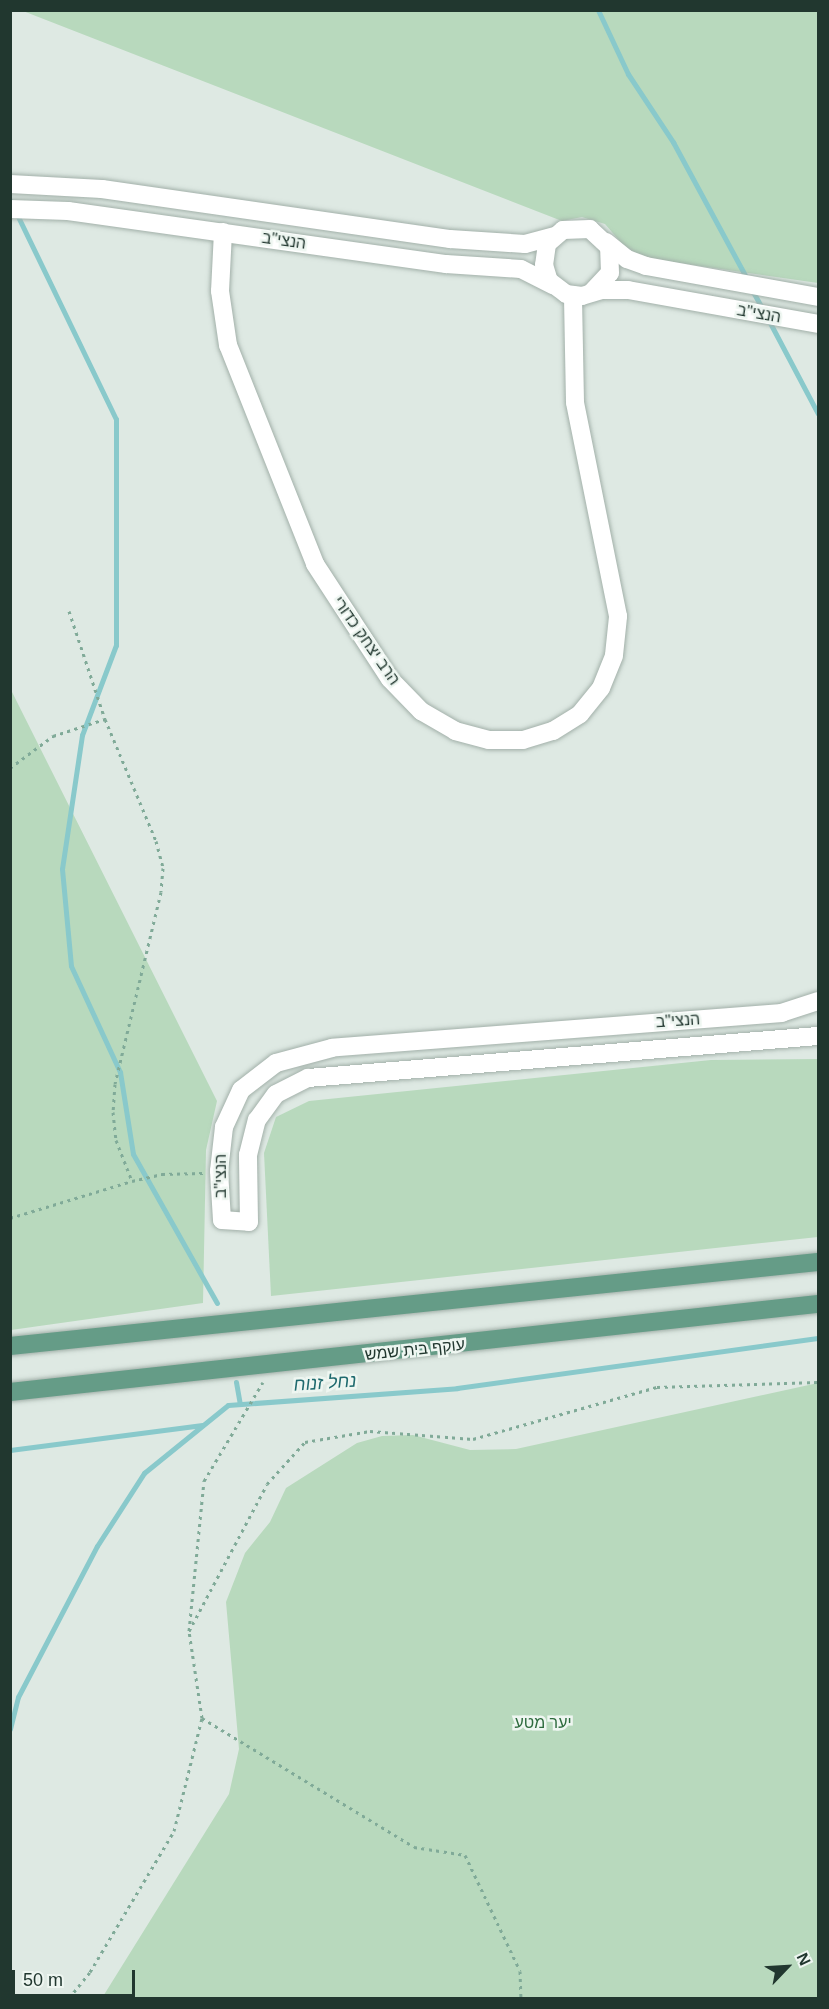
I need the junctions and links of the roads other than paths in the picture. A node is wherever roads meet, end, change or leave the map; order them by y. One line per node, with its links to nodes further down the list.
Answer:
1 (10, 184): 4 (street, הנצי"ב)
2 (10, 209): 3 (street, הנצי"ב)
3 (223, 232): 6 (street, הנצי"ב); 8 (street, הרב יצחק כדורי)
4 (554, 236): 5 (street); 6 (street)
5 (606, 242): 7 (street); 9 (street, הנצי"ב)
6 (553, 285): 8 (street)
7 (592, 292): 8 (street); 10 (street, הנצי"ב)
8 (573, 295)
9 (819, 297)
10 (819, 324)
11 (819, 1001): 12 (street, הנצי"ב)
12 (819, 1036)
13 (819, 1262): 15 (main road)
14 (819, 1304): 16 (main road, עוקף בית שמש)
15 (10, 1346)
16 (10, 1392)

